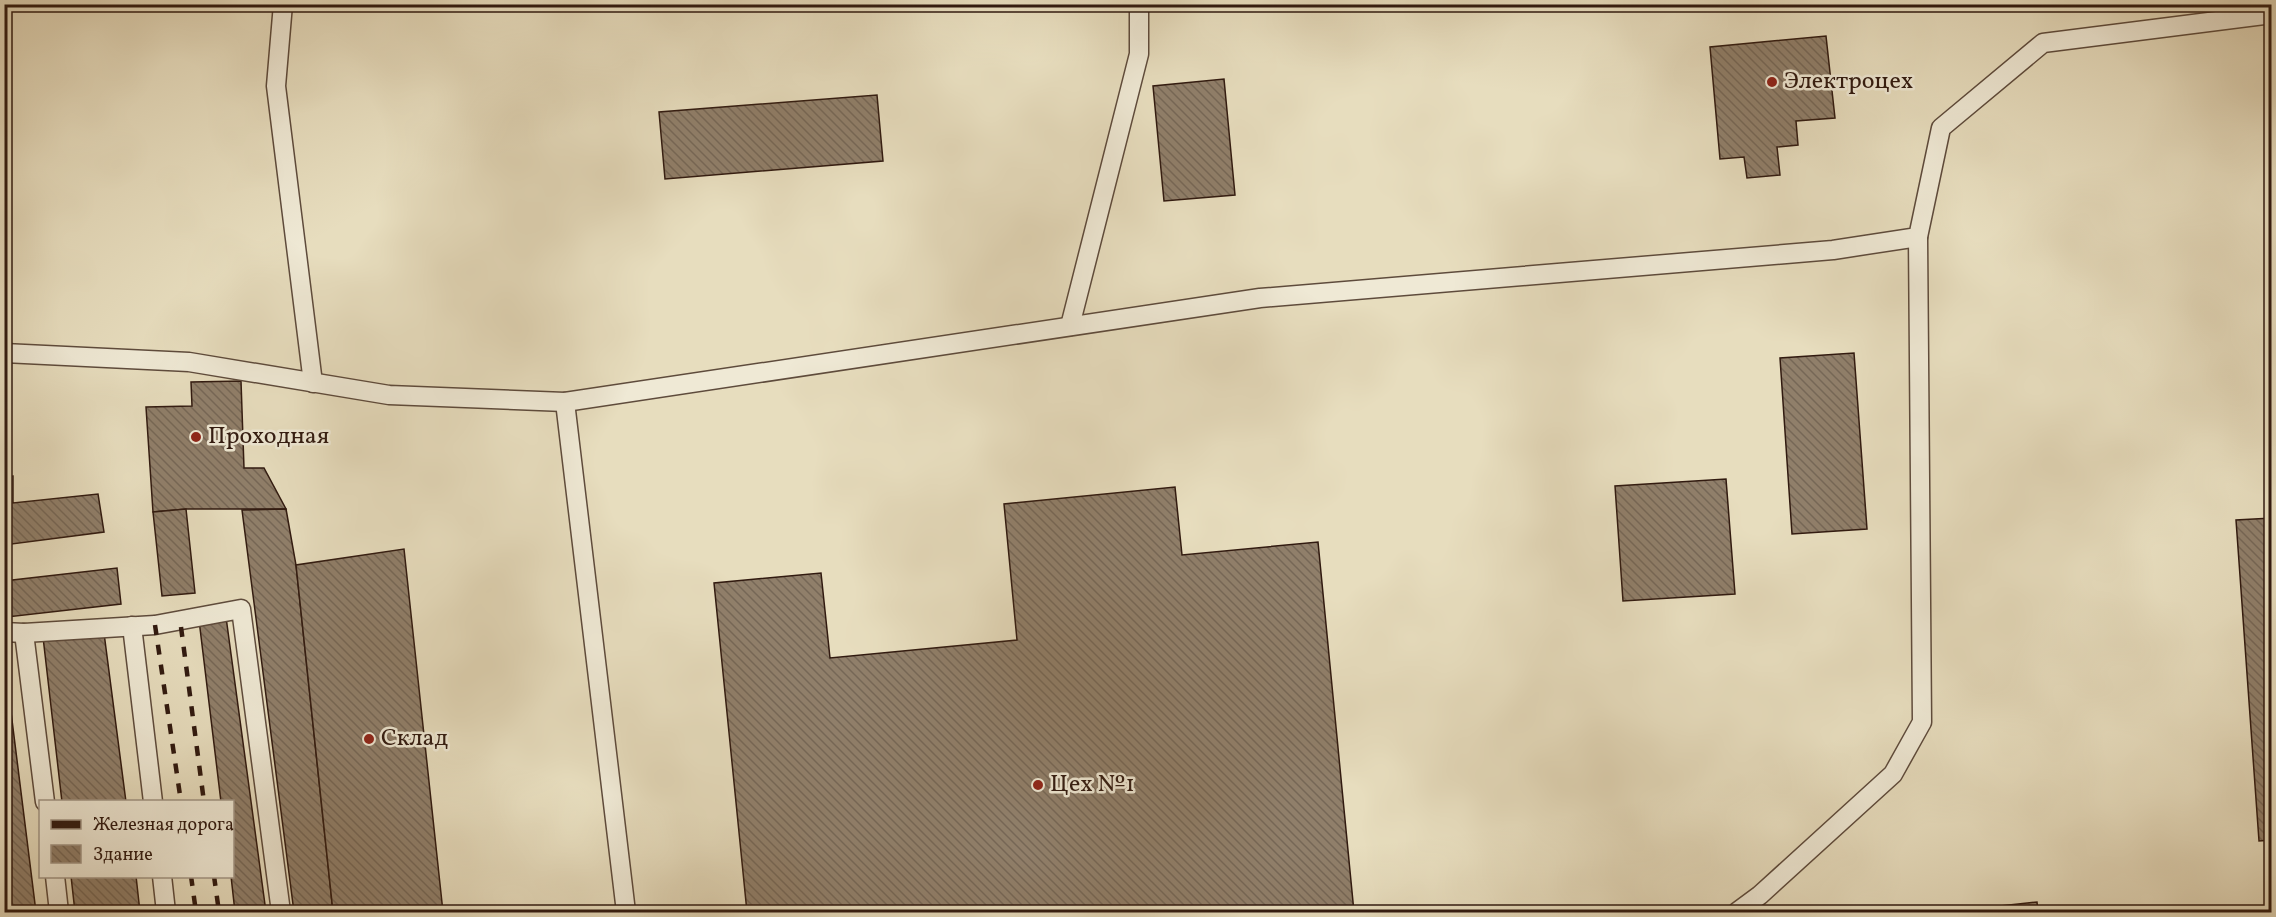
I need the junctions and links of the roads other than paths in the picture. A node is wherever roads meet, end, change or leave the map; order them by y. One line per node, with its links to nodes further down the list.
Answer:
1 (283, 4): 7 (lane)
2 (1139, 4): 5 (lane)
3 (2271, 14): 4 (lane)
4 (1918, 237): 5 (lane); 20 (lane)
5 (1070, 326): 8 (lane)
6 (4, 353): 7 (lane)
7 (313, 382): 8 (lane)
8 (565, 402): 19 (lane)
9 (132, 626): 11 (lane); 13 (lane); 18 (lane)
10 (4, 632): 11 (lane)
11 (24, 633): 12 (lane)
12 (45, 800)
13 (153, 800)
14 (55, 878): 16 (lane)
15 (162, 878): 17 (lane)
16 (60, 912)
17 (166, 912)
18 (281, 912)
19 (626, 912)
20 (1737, 912)

